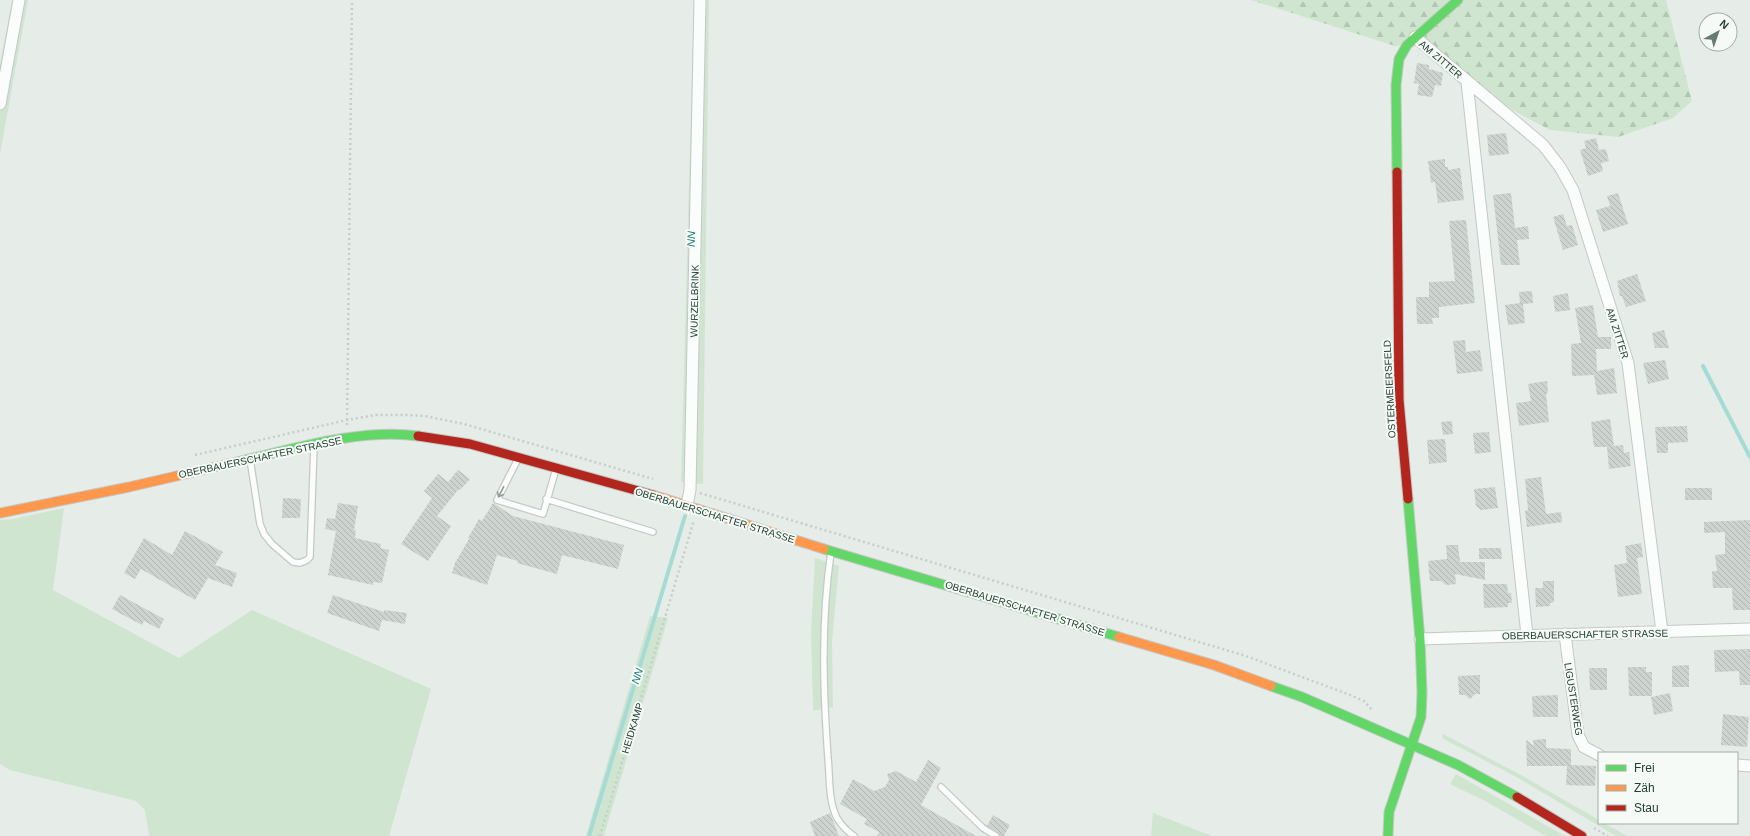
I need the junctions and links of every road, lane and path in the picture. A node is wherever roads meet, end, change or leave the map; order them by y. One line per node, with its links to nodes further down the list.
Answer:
1 (19, 0): 7 (street)
2 (352, 0): 8 (path)
3 (700, 0): 14 (street, WURZELBRINK)
4 (1458, 0): 5 (main road, OSTERMEIERSFELD)
5 (1415, 38): 6 (street, AM ZITTER); 22 (main road, OSTERMEIERSFELD)
6 (1467, 82): 19 (street, AM ZITTER); 21 (street, AM ZITTER)
7 (0, 104)
8 (347, 438): 9 (main road, OBERBAUERSCHAFTER STRASSE); 10 (main road, OBERBAUERSCHAFTER STRASSE)
9 (315, 444): 11 (main road, OBERBAUERSCHAFTER STRASSE); 11 (lane)
10 (519, 457): 12 (main road, OBERBAUERSCHAFTER STRASSE); 13 (lane, one-way to 13)
11 (250, 459): 15 (main road, OBERBAUERSCHAFTER STRASSE)
12 (556, 467): 13 (lane); 14 (main road, OBERBAUERSCHAFTER STRASSE)
13 (546, 499): 16 (lane)
14 (692, 507): 17 (main road, OBERBAUERSCHAFTER STRASSE); 28 (path, HEIDKAMP)
15 (0, 513)
16 (653, 532)
17 (831, 551): 23 (main road, OBERBAUERSCHAFTER STRASSE); 29 (lane)
18 (1750, 629): 19 (street, OBERBAUERSCHAFTER STRASSE)
19 (1662, 632): 20 (street, OBERBAUERSCHAFTER STRASSE)
20 (1564, 634): 21 (street, OBERBAUERSCHAFTER STRASSE); 24 (street, LIGUSTERWEG)
21 (1527, 635): 22 (street, OBERBAUERSCHAFTER STRASSE)
22 (1420, 638): 23 (main road, OSTERMEIERSFELD)
23 (1412, 744): 31 (main road); 32 (main road, OBERBAUERSCHAFTER STRASSE)
24 (1598, 754)
25 (1738, 765): 26 (street)
26 (1750, 766)
27 (941, 787): 30 (lane)
28 (600, 836)
29 (854, 836)
30 (996, 836)
31 (1388, 836)
32 (1582, 836)

